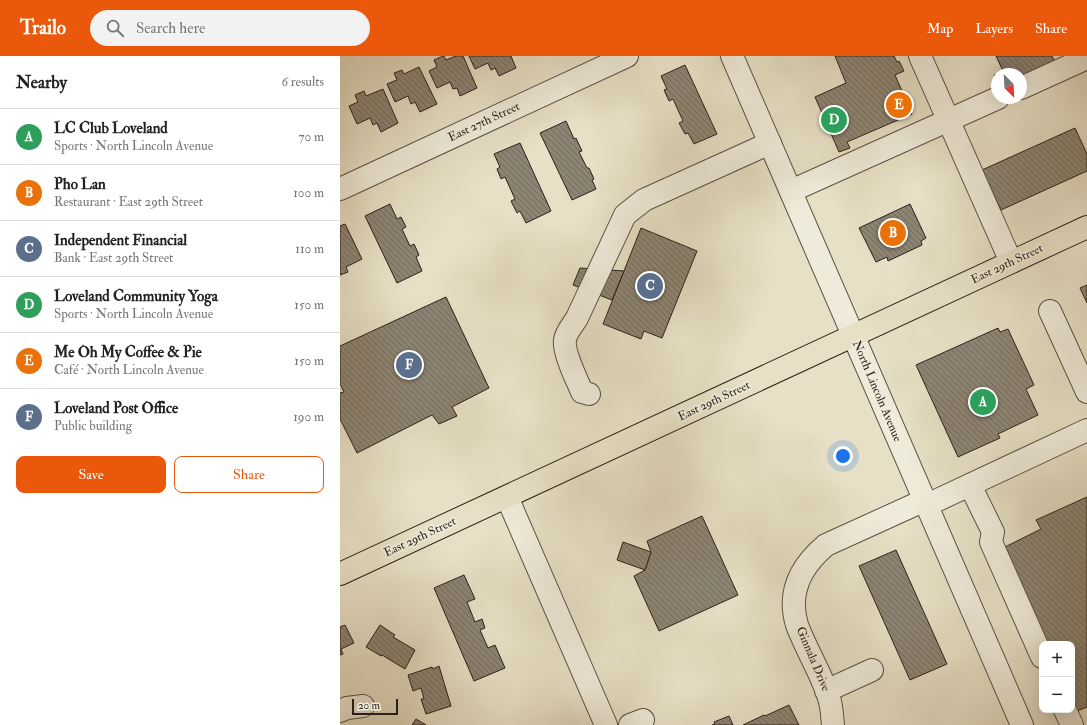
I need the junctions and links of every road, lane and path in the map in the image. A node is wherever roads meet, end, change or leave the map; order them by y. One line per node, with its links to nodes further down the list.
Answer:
1 (732, 56): 8 (street, North Lincoln Avenue)
2 (920, 56): 7 (street)
3 (624, 57): 9 (street, East 27th Street)
4 (1087, 58): 5 (street)
5 (1027, 85)
6 (991, 101): 7 (street)
7 (948, 120): 10 (street); 12 (street)
8 (770, 143): 10 (street, North Lincoln Avenue); 16 (street)
9 (340, 189)
10 (791, 191): 14 (street, North Lincoln Avenue)
11 (1087, 226): 12 (main road, East 29th Street)
12 (1011, 262): 14 (main road, East 29th Street)
13 (1050, 311): 15 (street)
14 (854, 336): 19 (main road, East 29th Street); 20 (street, North Lincoln Avenue)
15 (1087, 392)
16 (589, 394)
17 (1087, 430): 18 (street, Ginnala Drive)
18 (970, 485): 20 (street, Ginnala Drive); 22 (street)
19 (507, 496): 21 (main road, East 29th Street); 28 (street)
20 (926, 503): 24 (street, Ginnala Drive); 30 (street, North Lincoln Avenue)
21 (340, 574)
22 (1039, 650)
23 (872, 670): 24 (street)
24 (826, 691): 29 (street, Ginnala Drive)
25 (363, 706): 26 (street)
26 (340, 711)
27 (1066, 713): 31 (street)
28 (606, 725)
29 (834, 725)
30 (1022, 725)
31 (1072, 725)

